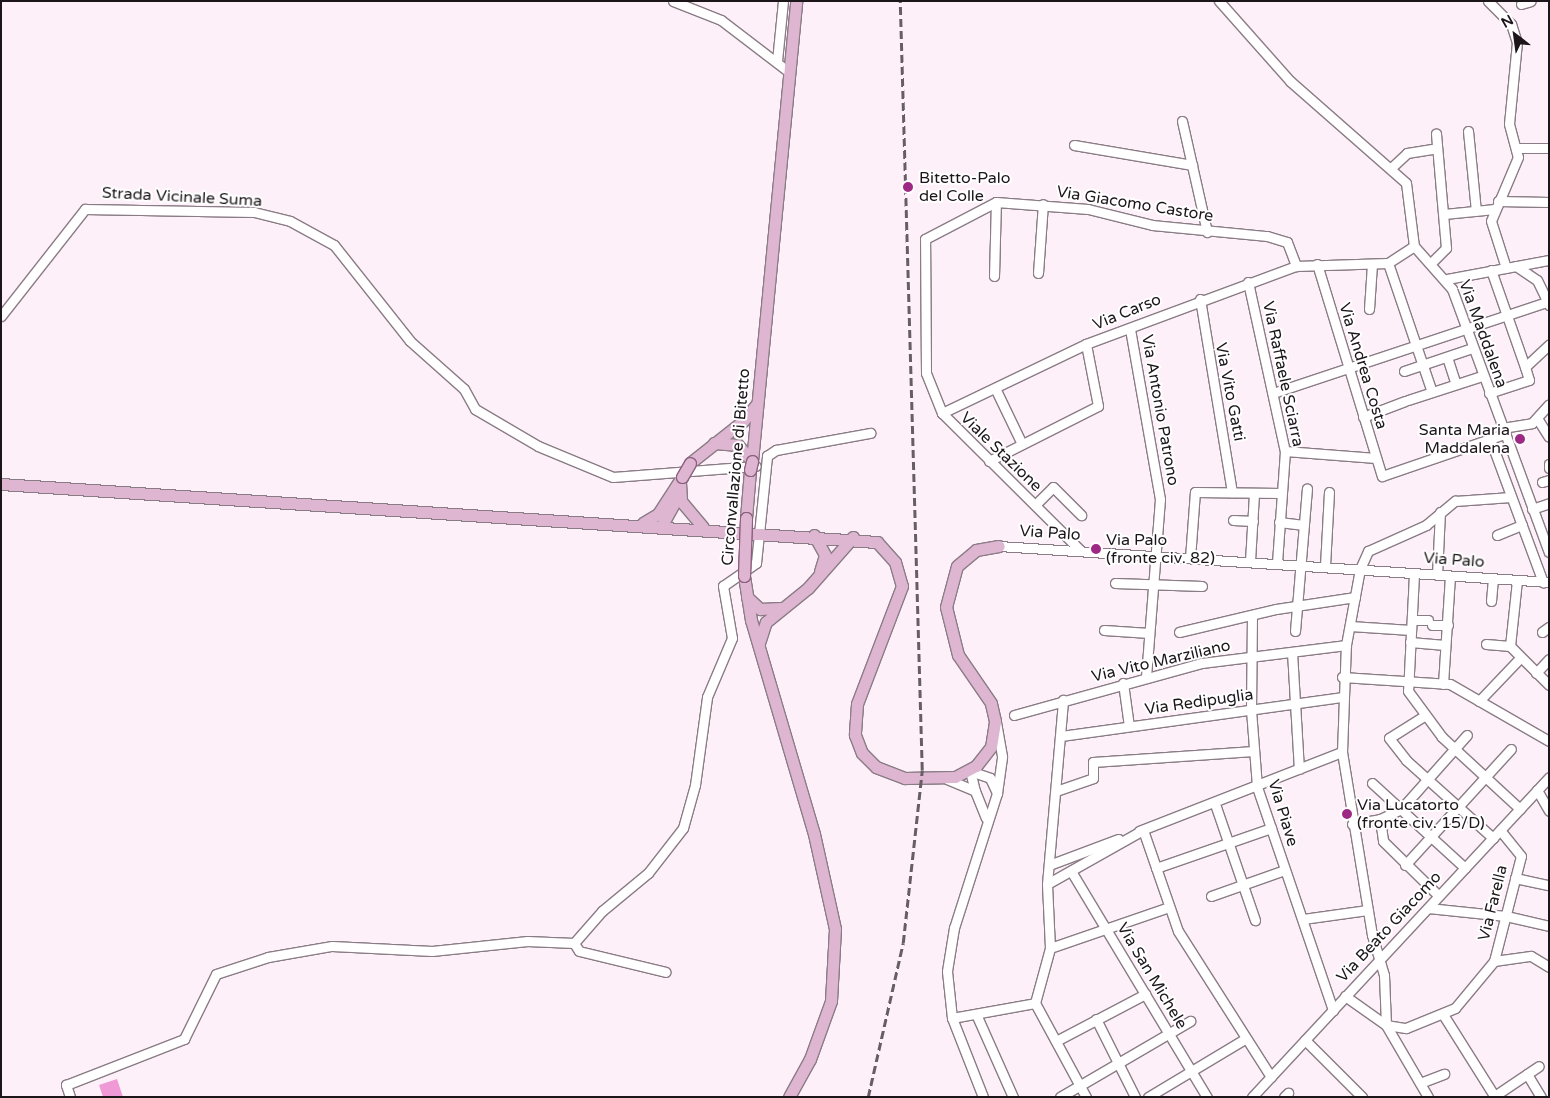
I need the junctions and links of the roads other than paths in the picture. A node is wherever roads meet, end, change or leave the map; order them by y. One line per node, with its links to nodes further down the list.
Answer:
1 (673, 1): 8 (street)
2 (783, 1): 8 (street)
3 (796, 1): 9 (main road, Circonvallazione di Bitetto)
4 (1219, 1): 18 (street)
5 (1531, 1): 7 (street)
6 (1491, 2): 15 (street)
7 (1521, 4)
8 (777, 61): 9 (street)
9 (789, 72): 62 (main road, Circonvallazione di Bitetto)
10 (1182, 121): 17 (street)
11 (1468, 131): 23 (street)
12 (1436, 133): 14 (street)
13 (1074, 145): 17 (street)
14 (1437, 148): 18 (street); 24 (street)
15 (1518, 148): 16 (street); 22 (street)
16 (1549, 148)
17 (1192, 165): 25 (street)
18 (1392, 168): 26 (street)
19 (996, 202): 21 (street, Via Giacomo Castore); 37 (street); 64 (street, Viale Stazione)
20 (1549, 202): 22 (street)
21 (1043, 204): 25 (street, Via Giacomo Castore); 36 (street)
22 (1496, 205): 23 (street); 34 (street)
23 (1476, 211): 24 (street)
24 (1444, 214): 28 (street)
25 (1207, 232): 32 (street, Via Giacomo Castore)
26 (1414, 246): 28 (street, Via Maddalena); 29 (street)
27 (1549, 260): 33 (street)
28 (1432, 262): 38 (street, Via Maddalena)
29 (1388, 263): 31 (street); 49 (street)
30 (1317, 264): 31 (street); 32 (street); 54 (street, Via Andrea Costa)
31 (1372, 264): 42 (street)
32 (1296, 266): 39 (street, Via Carso)
33 (1516, 266): 34 (street); 41 (street)
34 (1506, 268): 35 (street)
35 (1491, 270): 38 (street); 44 (street)
36 (1038, 273)
37 (994, 276)
38 (1446, 279): 46 (street, Via Maddalena)
39 (1248, 282): 40 (street, Via Carso); 61 (street, Via Raffaele Sciarra)
40 (1200, 299): 45 (street, Via Carso); 83 (street, Via Vito Gatti)
41 (1548, 304): 44 (street)
42 (1369, 309)
43 (1, 316): 78 (street, Strada Vicinale Suma)
44 (1507, 317): 46 (street); 53 (street)
45 (1130, 329): 47 (street, Via Carso); 111 (street, Via Antonio Patrono)
46 (1465, 329): 49 (street); 50 (street, Via Maddalena)
47 (1086, 344): 58 (street); 72 (street, Via Carso)
48 (1549, 345): 53 (street)
49 (1416, 346): 52 (street); 54 (street)
50 (1472, 348): 51 (street); 56 (street, Via Maddalena)
51 (1447, 357): 52 (street); 57 (street)
52 (1423, 365): 55 (street); 59 (street)
53 (1525, 367): 60 (street)
54 (1349, 370): 61 (street); 65 (street, Via Andrea Costa)
55 (1404, 371)
56 (1482, 376): 57 (street); 60 (street, Via Maddalena)
57 (1456, 384): 59 (street)
58 (995, 388): 64 (street); 72 (street)
59 (1432, 392): 65 (street)
60 (1489, 393): 67 (street, Via Maddalena)
61 (1273, 394): 73 (street, Via Raffaele Sciarra)
62 (757, 403): 71 (main road); 77 (main road, Circonvallazione di Bitetto)
63 (1549, 404): 66 (street)
64 (942, 413): 75 (street, Viale Stazione)
65 (1363, 417): 74 (street, Via Andrea Costa)
66 (1537, 418): 67 (street); 69 (street)
67 (1503, 431): 70 (street); 91 (street, Via Maddalena)
68 (870, 432): 78 (street)
69 (1549, 437)
70 (1490, 439): 74 (street, Via Andrea Costa); 88 (street)
71 (714, 443): 77 (main road); 80 (main road, bridge)
72 (1022, 444): 75 (street, Via Carso)
73 (1285, 451): 74 (street); 87 (street, Via Raffaele Sciarra)
74 (1376, 458)
75 (988, 461): 90 (street, Viale Stazione)
76 (1549, 464): 79 (street)
77 (751, 466): 128 (main road, Circonvallazione di Bitetto, bridge)
78 (764, 467): 101 (street)
79 (1549, 468)
80 (681, 479): 86 (main road); 94 (main road)
81 (1, 484): 94 (main road)
82 (1307, 489): 98 (street)
83 (1232, 492): 84 (street); 112 (street)
84 (1254, 492): 87 (street); 96 (street)
85 (1329, 492): 116 (street)
86 (679, 493): 94 (main road); 100 (main road)
87 (1282, 493): 97 (street, Via Raffaele Sciarra)
88 (1511, 497): 92 (street); 99 (street)
89 (1549, 502): 91 (street)
90 (1034, 505): 93 (street); 108 (street, Viale Stazione)
91 (1532, 509): 109 (street, Via Maddalena)
92 (1440, 512): 117 (street); 119 (street)
93 (1081, 515)
94 (660, 520): 100 (main road)
95 (1233, 520): 96 (street)
96 (1253, 521): 113 (street)
97 (1279, 522): 98 (street); 114 (street, Via Raffaele Sciarra)
98 (1304, 525): 115 (street)
99 (1522, 525): 103 (street); 124 (street)
100 (703, 527): 101 (main road)
101 (758, 531): 102 (main road); 221 (street)
102 (814, 535): 104 (main road); 110 (main road)
103 (1497, 535)
104 (837, 536): 105 (main road); 107 (main road); 110 (main road)
105 (853, 537): 107 (main road); 180 (main road)
106 (999, 546): 108 (street, Via Palo); 166 (main road, Via Palo)
107 (840, 548): 121 (main road)
108 (1081, 551): 111 (street, Via Palo)
109 (1549, 552)
110 (825, 555): 121 (main road)
111 (1156, 556): 112 (street, Via Palo); 126 (street, Via Antonio Patrono)
112 (1190, 558): 113 (street, Via Palo)
113 (1250, 561): 114 (street, Via Palo)
114 (1277, 563): 115 (street, Via Palo)
115 (1301, 564): 116 (street, Via Palo); 131 (street)
116 (1325, 566): 117 (street, Via Palo)
117 (1360, 569): 118 (street, Via Palo); 129 (street)
118 (1414, 574): 119 (street, Via Palo); 134 (street)
119 (1437, 575): 120 (street, Via Palo)
120 (1450, 576): 122 (street, Via Palo); 135 (street)
121 (818, 577): 132 (main road)
122 (1494, 578): 123 (street, Via Palo); 130 (street)
123 (1517, 580): 124 (street, Via Palo); 147 (street)
124 (1546, 582)
125 (1115, 583): 126 (street)
126 (1154, 584): 127 (street); 141 (street, Via Antonio Patrono)
127 (1202, 586)
128 (746, 596): 132 (main road); 143 (main road, Circonvallazione di Bitetto)
129 (1355, 597): 131 (street); 136 (street)
130 (1491, 601)
131 (1297, 606): 133 (street); 139 (street)
132 (782, 607): 143 (main road)
133 (1252, 615): 140 (street); 149 (street, Via Piave)
134 (1412, 620): 135 (street); 138 (street)
135 (1448, 625): 146 (street)
136 (1350, 626): 138 (street); 145 (street)
137 (1104, 630): 141 (street)
138 (1411, 630): 142 (street)
139 (1295, 631)
140 (1179, 632)
141 (1149, 633): 153 (street, Via Antonio Patrono)
142 (1410, 642): 146 (street); 155 (street)
143 (758, 644): 251 (main road, Circonvallazione di Bitetto)
144 (1486, 644): 147 (street)
145 (1346, 645): 148 (street, Via Vito Marziliano); 154 (street)
146 (1445, 645): 157 (street)
147 (1510, 646): 150 (street)
148 (1292, 652): 149 (street, Via Vito Marziliano); 162 (street)
149 (1250, 657): 153 (street, Via Vito Marziliano); 163 (street, Via Piave)
150 (1520, 658): 152 (street); 161 (street)
151 (1549, 659): 152 (street)
152 (1536, 673): 158 (street)
153 (1146, 677): 156 (street, Via Vito Marziliano)
154 (1342, 677): 155 (street); 159 (street)
155 (1407, 681): 157 (street); 165 (street)
156 (1124, 683): 160 (street, Via Vito Marziliano); 167 (street)
157 (1443, 684): 161 (street)
158 (1549, 685)
159 (1341, 697): 162 (street, Via Redipuglia); 174 (street)
160 (1063, 700): 164 (street, Via Vito Marziliano); 169 (street)
161 (1479, 701): 170 (street)
162 (1296, 704): 163 (street, Via Redipuglia); 175 (street)
163 (1251, 710): 167 (street, Via Redipuglia); 173 (street, Via Piave)
164 (1014, 715)
165 (1424, 716): 171 (street); 179 (street)
166 (995, 721): 176 (main road, Via Palo); 186 (street)
167 (1130, 726): 169 (street, Via Redipuglia)
168 (1467, 735): 171 (street)
169 (1061, 736): 185 (street)
170 (1549, 741)
171 (1455, 748): 177 (street); 179 (street)
172 (1511, 749): 177 (street)
173 (1254, 751): 182 (street, Via Piave); 185 (street)
174 (1342, 752): 175 (street); 194 (street)
175 (1299, 769): 182 (street)
176 (970, 771): 180 (main road, Via Palo); 184 (street); 186 (street)
177 (1486, 777): 188 (street); 189 (street)
178 (1549, 777): 183 (street, Via Beato Giacomo)
179 (1427, 778): 188 (street); 190 (street)
180 (947, 779): 184 (street)
181 (1372, 783): 190 (street)
182 (1257, 787): 187 (street); 195 (street, Via Piave)
183 (1537, 790): 189 (street, Via Beato Giacomo); 191 (street)
184 (975, 791): 192 (street)
185 (1056, 791): 201 (street)
186 (997, 793): 192 (street)
187 (1215, 804): 196 (street); 200 (street)
188 (1458, 806): 198 (street); 199 (street)
189 (1520, 808): 197 (street, Via Beato Giacomo)
190 (1401, 809): 193 (street); 198 (street)
191 (1549, 811)
192 (986, 818): 233 (street)
193 (1380, 819): 194 (street); 202 (street)
194 (1352, 824): 215 (street)
195 (1271, 828): 200 (street); 205 (street, Via Piave)
196 (1144, 830): 201 (street); 203 (street); 206 (street)
197 (1500, 830): 199 (street, Via Beato Giacomo); 207 (street, Via Farella)
198 (1430, 837): 202 (street); 204 (street)
199 (1493, 838): 204 (street, Via Beato Giacomo)
200 (1228, 843): 203 (street); 209 (street)
201 (1049, 865): 208 (street)
202 (1406, 865): 212 (street)
203 (1156, 868): 213 (street)
204 (1465, 868): 212 (street, Via Beato Giacomo)
205 (1285, 870): 209 (street); 217 (street, Via Piave)
206 (1071, 871): 208 (street); 220 (street, Via San Michele)
207 (1515, 878): 210 (street); 216 (street, Via Farella)
208 (1047, 884): 222 (street)
209 (1243, 885): 211 (street); 218 (street)
210 (1549, 885)
211 (1211, 896)
212 (1438, 896): 214 (street, Via Beato Giacomo)
213 (1169, 907): 220 (street); 238 (street)
214 (1428, 908): 216 (street); 223 (street, Via Beato Giacomo)
215 (1367, 910): 217 (street); 223 (street)
216 (1506, 916): 219 (street); 224 (street, Via Farella)
217 (1303, 919): 230 (street, Via Piave)
218 (1255, 920)
219 (1549, 926)
220 (1107, 929): 222 (street); 227 (street, Via San Michele)
221 (574, 943): 226 (street); 250 (street)
222 (1050, 948): 229 (street)
223 (1380, 959): 228 (street, Via Beato Giacomo); 236 (street)
224 (1494, 960): 225 (street); 232 (street)
225 (1549, 967)
226 (666, 972)
227 (1145, 994): 234 (street); 237 (street, Via San Michele)
228 (1346, 996): 230 (street, Via Beato Giacomo); 236 (street)
229 (1035, 1003): 231 (street); 240 (street)
230 (1333, 1010): 239 (street, Via Beato Giacomo)
231 (976, 1014): 233 (street); 253 (street)
232 (1444, 1016): 236 (street); 249 (street)
233 (952, 1018): 252 (street)
234 (1096, 1019): 240 (street); 241 (street)
235 (1190, 1021): 237 (street)
236 (1386, 1026): 247 (street)
237 (1170, 1033): 241 (street); 243 (street, Via San Michele)
238 (1245, 1039): 243 (street); 246 (street)
239 (1305, 1040): 246 (street, Via Beato Giacomo); 260 (street)
240 (1056, 1041): 248 (street)
241 (1119, 1064): 248 (street); 256 (street)
242 (1539, 1066): 245 (street)
243 (1192, 1071): 257 (street); 258 (street, Via San Michele)
244 (1444, 1074): 247 (street)
245 (1527, 1074): 249 (street); 262 (street)
246 (1271, 1077): 259 (street, Via Beato Giacomo)
247 (1420, 1084): 261 (street)
248 (1080, 1086): 254 (street); 255 (street)
249 (1494, 1096)
250 (70, 1097)
251 (789, 1097)
252 (983, 1097)
253 (1013, 1097)
254 (1060, 1097)
255 (1086, 1097)
256 (1135, 1097)
257 (1148, 1097)
258 (1207, 1097)
259 (1252, 1097)
260 (1362, 1097)
261 (1428, 1097)
262 (1541, 1097)

